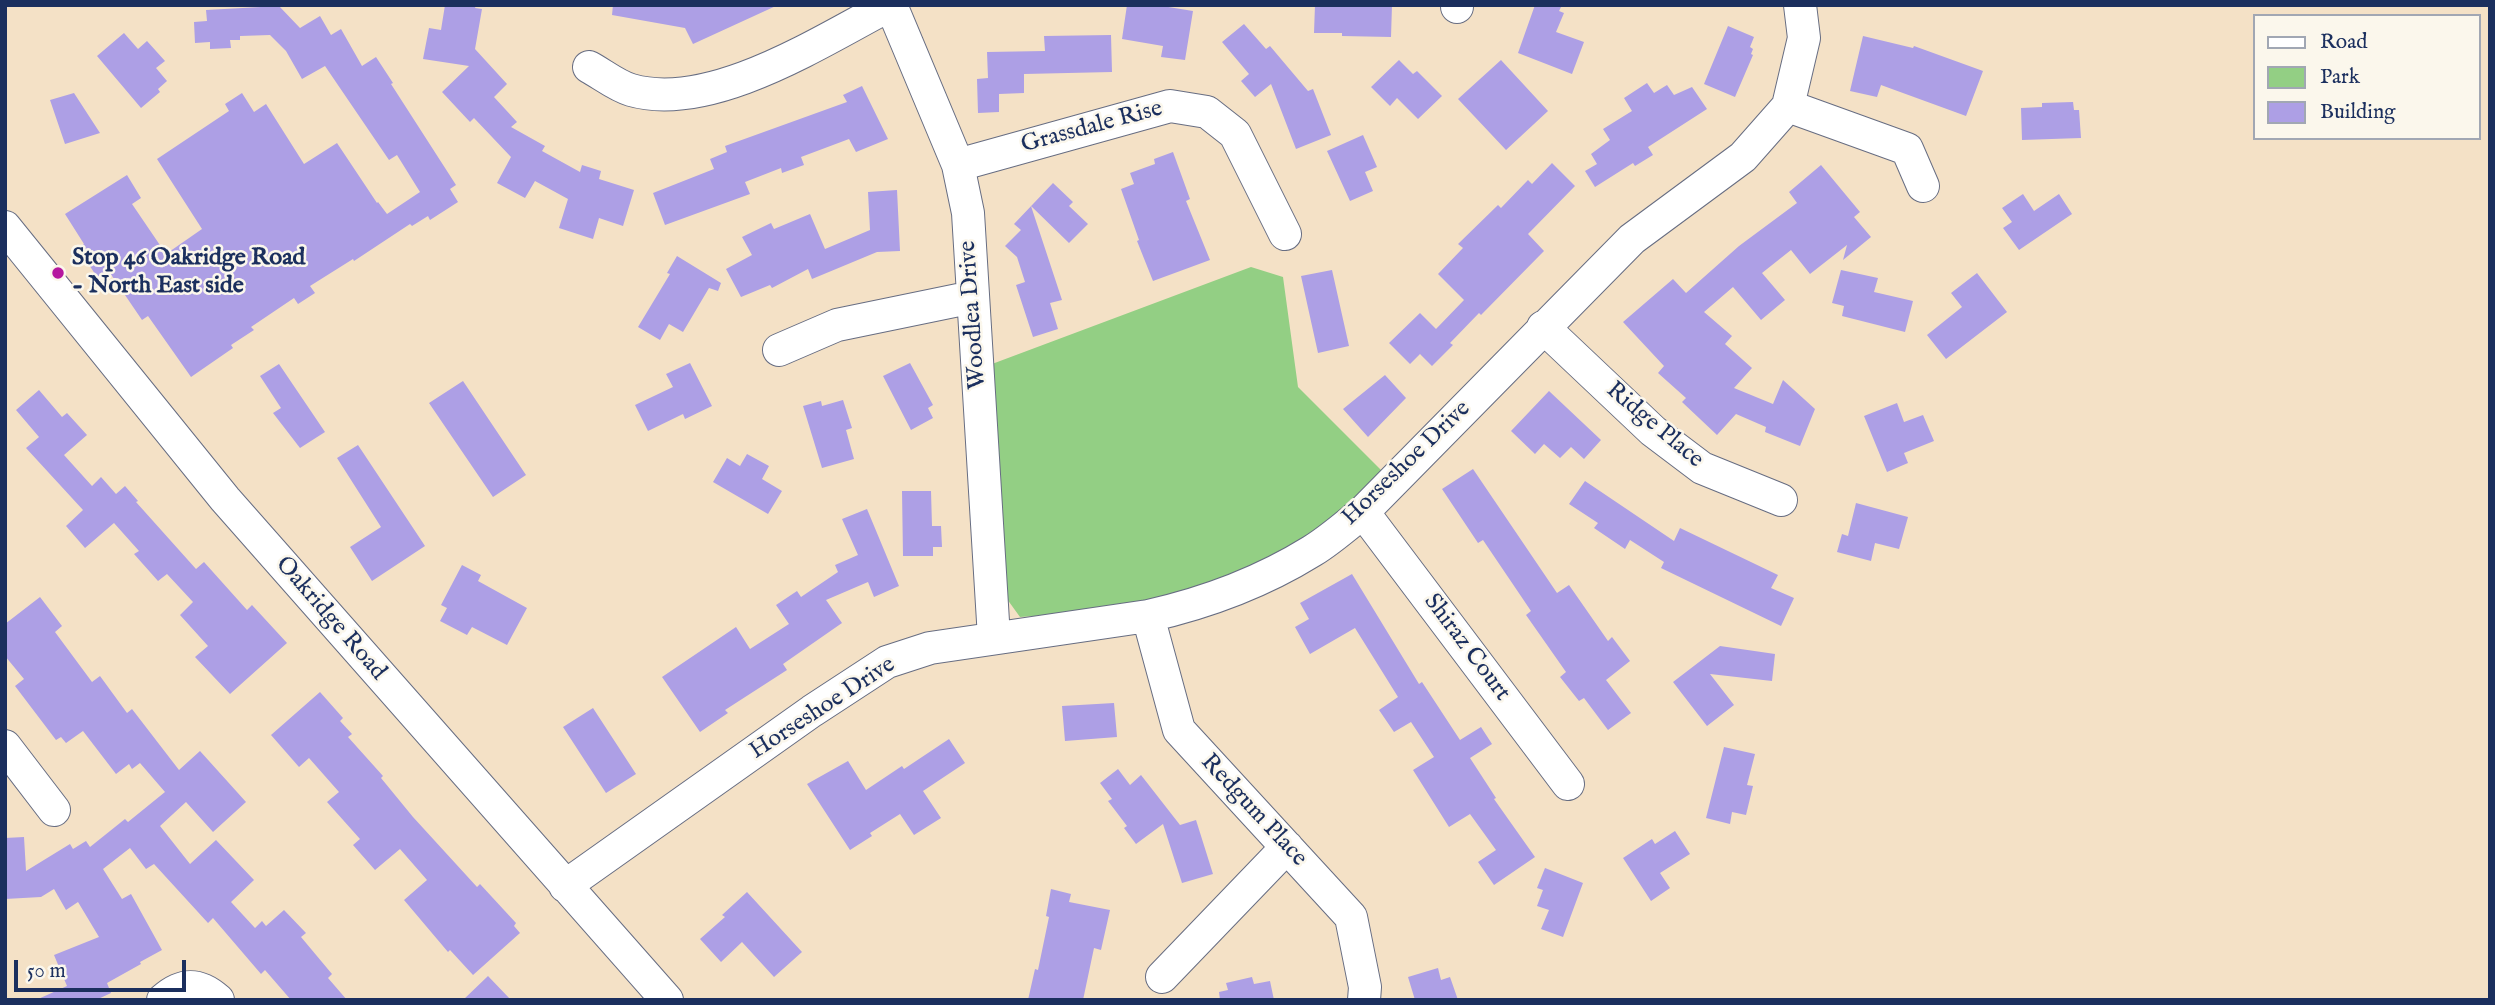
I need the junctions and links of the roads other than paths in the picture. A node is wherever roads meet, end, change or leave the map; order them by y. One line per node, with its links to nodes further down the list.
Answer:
1 (891, 5): 3 (street); 5 (street, Woodlea Drive)
2 (1800, 5): 4 (street, Horseshoe Drive)
3 (589, 67)
4 (1788, 106): 6 (street); 10 (street, Horseshoe Drive)
5 (958, 165): 8 (street, Grassdale Rise); 9 (street, Woodlea Drive)
6 (1923, 186)
7 (5, 227): 20 (street, Oakridge Road)
8 (1285, 234)
9 (973, 297): 11 (street); 15 (street, Woodlea Drive)
10 (1543, 327): 12 (street, Ridge Place); 13 (street, Horseshoe Drive)
11 (779, 350)
12 (1781, 500)
13 (1363, 512): 14 (street, Horseshoe Drive); 17 (street, Shiraz Court)
14 (1148, 616): 15 (street, Horseshoe Drive); 19 (street, Redgum Place)
15 (994, 638): 20 (street, Horseshoe Drive)
16 (5, 746): 18 (street)
17 (1568, 784)
18 (54, 810)
19 (1287, 847): 21 (street); 25 (street, Redgum Place)
20 (565, 886): 24 (street, Oakridge Road)
21 (1162, 977)
22 (163, 1000): 23 (street)
23 (218, 1000)
24 (667, 1000)
25 (1364, 1000)

